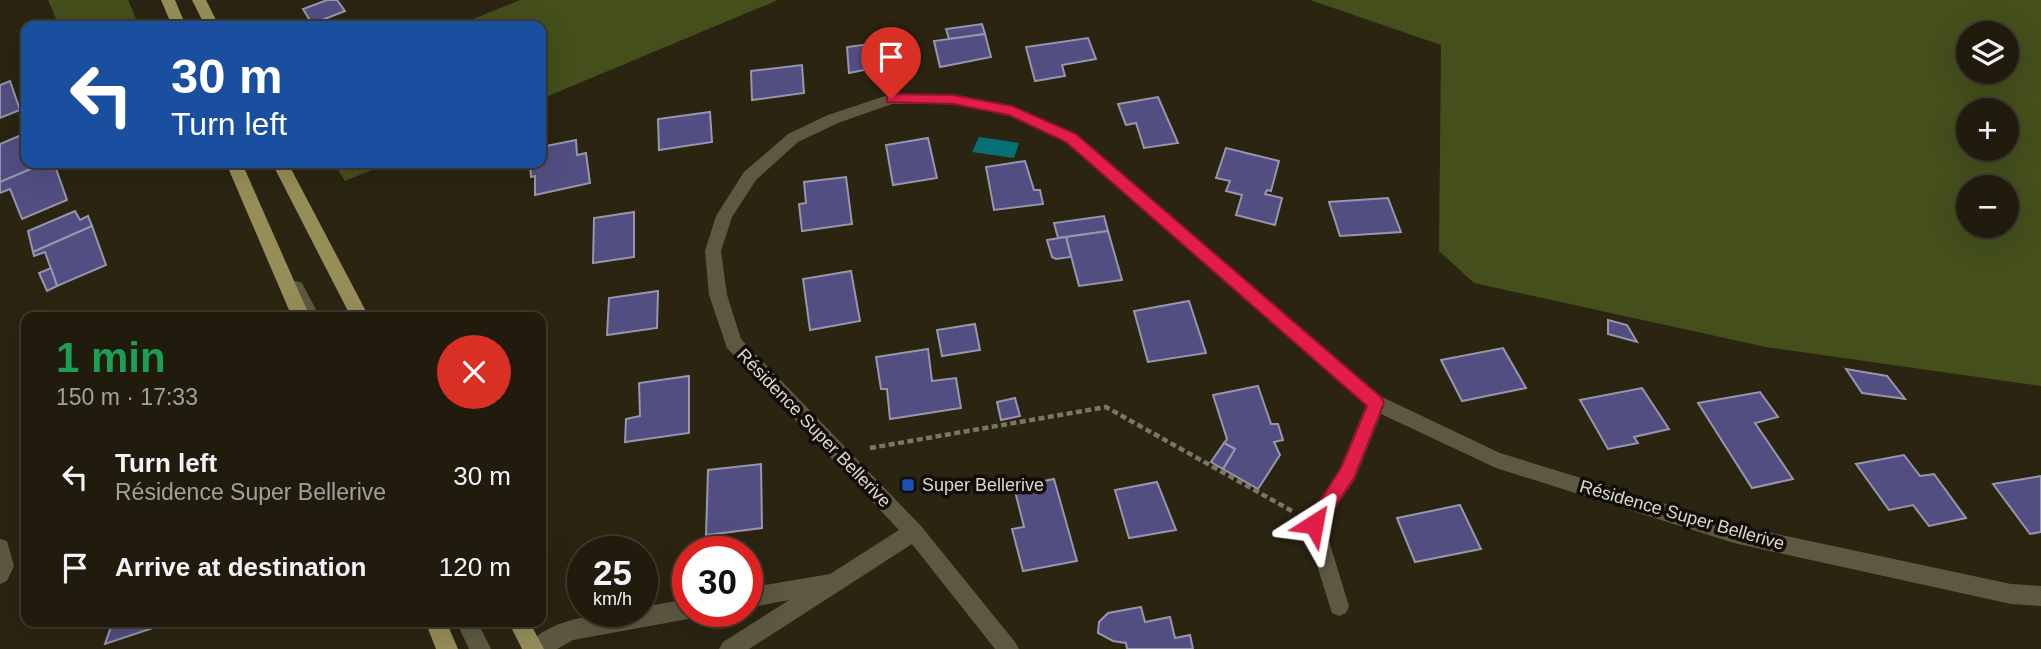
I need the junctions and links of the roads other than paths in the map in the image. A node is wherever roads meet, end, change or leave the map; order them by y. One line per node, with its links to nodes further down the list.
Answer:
1 (168, 0): 3 (main road)
2 (199, 0): 4 (main road)
3 (177, 21)
4 (210, 21)
5 (283, 168): 9 (main road)
6 (236, 169): 7 (main road); 8 (street)
7 (299, 312)
8 (308, 312)
9 (357, 312)
10 (1376, 403): 11 (street, Résidence Super Bellerive); 16 (street, Résidence Super Bellerive); 17 (street)
11 (914, 533): 14 (street); 27 (street, Résidence Super Bellerive)
12 (0, 548): 13 (street)
13 (0, 574)
14 (837, 582): 15 (street); 26 (street)
15 (763, 595)
16 (2041, 596)
17 (1339, 606)
18 (672, 611): 25 (street)
19 (438, 627): 22 (main road)
20 (469, 627): 23 (street)
21 (521, 627): 24 (main road)
22 (447, 649)
23 (480, 649)
24 (533, 649)
25 (538, 649)
26 (730, 649)
27 (1008, 649)

